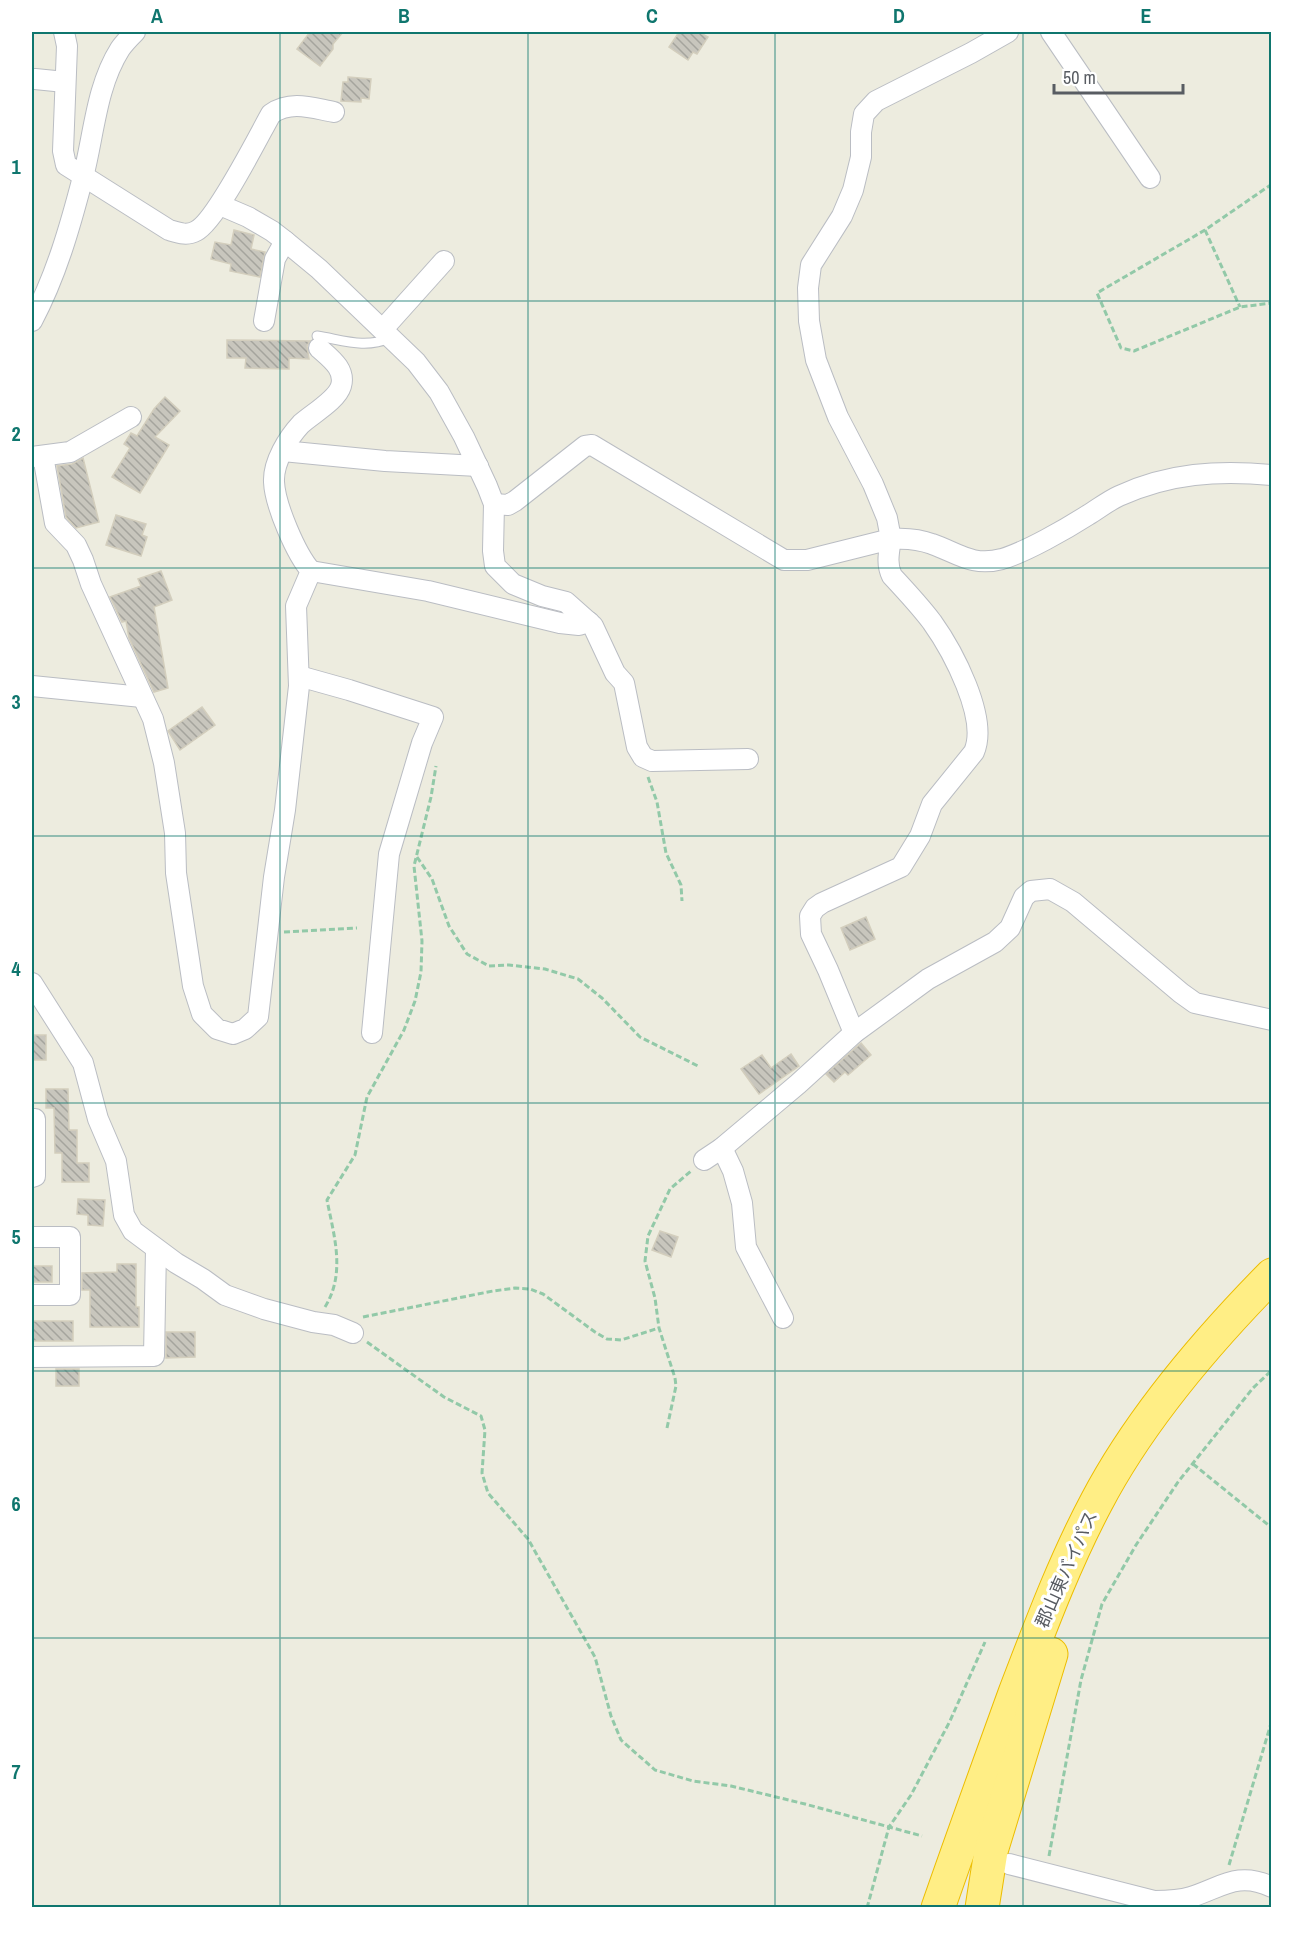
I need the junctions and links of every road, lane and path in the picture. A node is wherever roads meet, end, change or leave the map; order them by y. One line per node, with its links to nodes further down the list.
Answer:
1 (64, 32): 6 (street)
2 (135, 32): 8 (street)
3 (1008, 32): 27 (street)
4 (1051, 32): 9 (street)
5 (35, 79): 6 (street)
6 (65, 82): 8 (street)
7 (334, 112): 11 (street)
8 (83, 175): 11 (street); 17 (street)
9 (1150, 178)
10 (1272, 184): 12 (path)
11 (220, 205): 13 (street)
12 (1205, 230): 16 (path); 16 (path)
13 (285, 242): 18 (street); 19 (street)
14 (444, 261): 19 (street)
15 (1272, 303): 16 (path)
16 (1240, 307)
17 (32, 321)
18 (264, 321)
19 (387, 333): 20 (lane); 24 (street)
20 (318, 342): 22 (street)
21 (131, 417): 23 (street)
22 (283, 451): 24 (street); 28 (street)
23 (37, 457): 32 (street)
24 (478, 466): 26 (street)
25 (1272, 475): 27 (street)
26 (494, 504): 27 (street); 29 (street)
27 (891, 538): 42 (street)
28 (311, 571): 29 (street); 30 (street)
29 (589, 622): 33 (street)
30 (298, 676): 38 (street); 41 (street)
31 (32, 686): 32 (street)
32 (142, 697): 38 (street)
33 (643, 757): 34 (street); 36 (path)
34 (747, 759)
35 (417, 855): 43 (path)
36 (682, 901)
37 (357, 928): 38 (path)
38 (268, 933)
39 (32, 983): 49 (street)
40 (1272, 1020): 42 (street)
41 (372, 1033)
42 (854, 1033): 45 (street)
43 (700, 1067)
44 (32, 1119): 47 (street)
45 (722, 1148): 46 (street); 52 (street)
46 (704, 1160): 54 (path)
47 (32, 1177)
48 (32, 1238): 51 (street)
49 (156, 1250): 53 (street); 56 (street)
50 (1272, 1275): 61 (highway, 郡山東バイパス)
51 (32, 1295)
52 (783, 1318)
53 (334, 1325): 54 (path); 55 (street)
54 (659, 1328): 58 (path)
55 (353, 1333): 65 (path)
56 (32, 1357)
57 (1272, 1370): 59 (path)
58 (667, 1428)
59 (1193, 1464): 60 (path); 68 (path)
60 (1272, 1528)
61 (1079, 1536): 62 (highway, 郡山東バイパス); 74 (highway)
62 (1055, 1588): 72 (highway); 73 (highway, 郡山東バイパス)
63 (985, 1642): 65 (path)
64 (1272, 1720): 69 (path)
65 (889, 1827): 66 (path); 71 (path)
66 (922, 1836)
67 (1009, 1864): 68 (street)
68 (1046, 1874): 69 (street)
69 (1227, 1882): 70 (street)
70 (1272, 1887)
71 (867, 1908)
72 (921, 1908)
73 (938, 1908)
74 (982, 1908)

